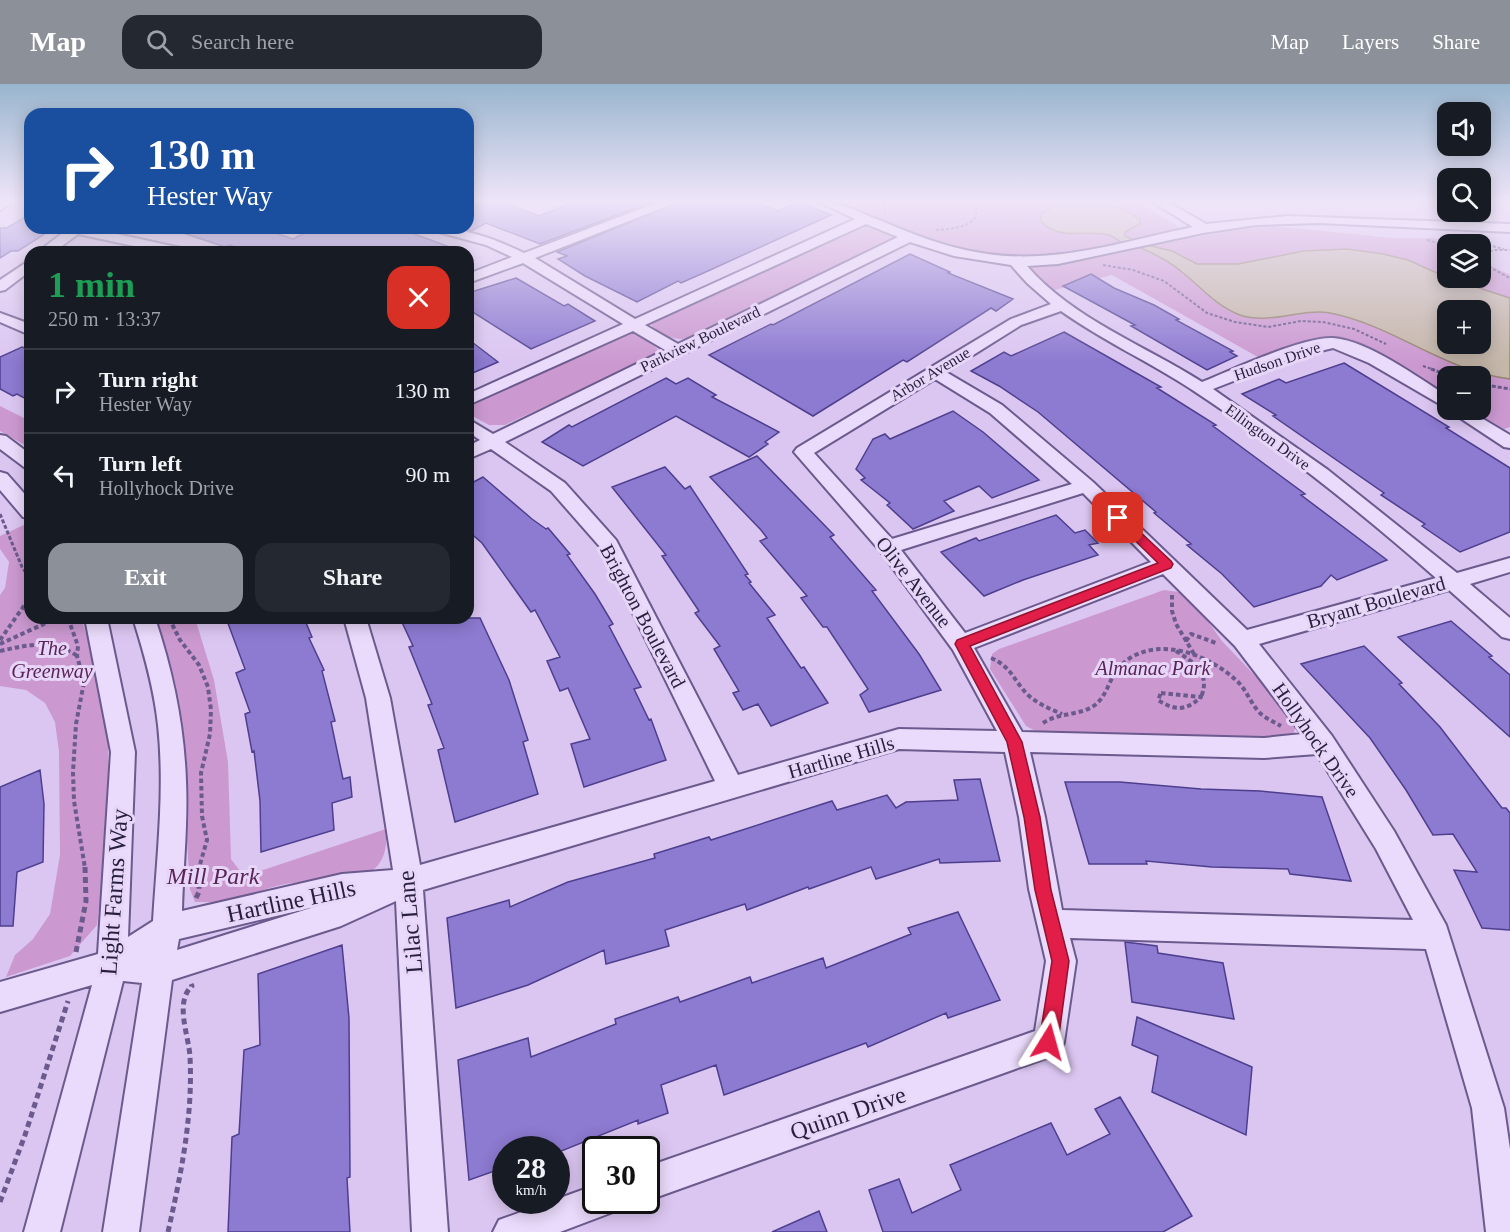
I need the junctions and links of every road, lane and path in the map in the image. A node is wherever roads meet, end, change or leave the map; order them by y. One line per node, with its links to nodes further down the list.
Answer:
1 (519, 256): 7 (street)
2 (530, 256): 7 (street)
3 (786, 256): 17 (street, Parkview Boulevard)
4 (871, 256): 20 (street, Parkview Boulevard)
5 (962, 256): 8 (street)
6 (1080, 256): 8 (street)
7 (524, 258): 12 (street); 17 (street)
8 (1015, 261): 15 (street, Ellington Drive)
9 (1094, 264): 19 (path)
10 (1491, 267): 13 (path)
11 (24, 269): 14 (street)
12 (474, 277)
13 (1510, 278)
14 (0, 287)
15 (1062, 305): 23 (street, Arbor Avenue); 25 (street, Ellington Drive)
16 (0, 317): 18 (street)
17 (634, 325): 20 (street); 27 (street, Parkview Boulevard)
18 (24, 327)
19 (1394, 349)
20 (676, 350): 32 (street, Parkview Boulevard)
21 (1416, 362): 22 (path)
22 (1437, 370)
23 (934, 371): 35 (street, Arbor Avenue); 39 (street, Hollyhock Drive)
24 (1491, 386): 26 (path)
25 (1202, 388): 28 (street, Hudson Drive); 46 (street, Ellington Drive)
26 (1510, 389)
27 (474, 397)
28 (1437, 398)
29 (1473, 420): 33 (street)
30 (474, 428): 32 (street, Brighton Boulevard)
31 (0, 440): 36 (street)
32 (491, 440): 34 (street, Parkview Boulevard); 69 (street, Brighton Boulevard)
33 (1510, 443)
34 (474, 450)
35 (803, 452): 42 (street, Olive Avenue)
36 (24, 459)
37 (24, 466): 38 (street)
38 (1, 479): 40 (street)
39 (1086, 486): 42 (street); 43 (street, Hollyhock Drive)
40 (24, 505)
41 (0, 514): 45 (path)
42 (888, 547): 58 (street, Olive Avenue)
43 (1167, 564): 55 (street, Hollyhock Drive); 58 (street)
44 (1510, 565): 46 (street, Bryant Boulevard)
45 (24, 570)
46 (1454, 580): 54 (street, Ellington Drive); 55 (street, Bryant Boulevard)
47 (1172, 591): 56 (path)
48 (24, 606): 57 (path)
49 (43, 624): 57 (path)
50 (70, 624): 62 (path)
51 (97, 624): 74 (street, Light Farms Way)
52 (146, 624): 72 (street)
53 (357, 624): 70 (street, Lilac Lane)
54 (1510, 631)
55 (1232, 640): 56 (path); 68 (street, Hollyhock Drive)
56 (1186, 641): 61 (path)
57 (0, 642)
58 (962, 644): 67 (street, Olive Avenue)
59 (1173, 649): 61 (path); 64 (path); 65 (path)
60 (0, 651): 62 (path)
61 (1194, 654): 66 (path)
62 (77, 656): 76 (path)
63 (987, 657): 65 (path)
64 (1201, 697): 64 (path)
65 (1063, 714): 67 (path)
66 (1286, 728)
67 (1015, 742): 68 (street, Hartline Hills); 69 (street, Hartline Hills); 71 (street, Olive Avenue)
68 (1323, 743): 73 (street, Hollyhock Drive)
69 (732, 789): 70 (street, Hartline Hills)
70 (409, 881): 72 (street, Hartline Hills); 75 (street, Hartline Hills); 84 (street, Lilac Lane)
71 (1052, 924): 73 (street); 78 (street, Olive Avenue)
72 (167, 928): 74 (street, Hartline Hills); 75 (street)
73 (1436, 935): 86 (street, Hollyhock Drive)
74 (112, 965): 75 (street, Hartline Hills); 76 (street, Hartline Hills); 82 (street, Light Farms Way)
75 (159, 970): 83 (street)
76 (75, 976): 77 (street, Hartline Hills); 80 (path)
77 (0, 997)
78 (1048, 1042): 79 (street, Quinn Drive)
79 (660, 1179)
80 (0, 1202)
81 (582, 1207): 85 (street)
82 (42, 1232)
83 (121, 1232)
84 (430, 1232)
85 (512, 1232)
86 (1504, 1232)

